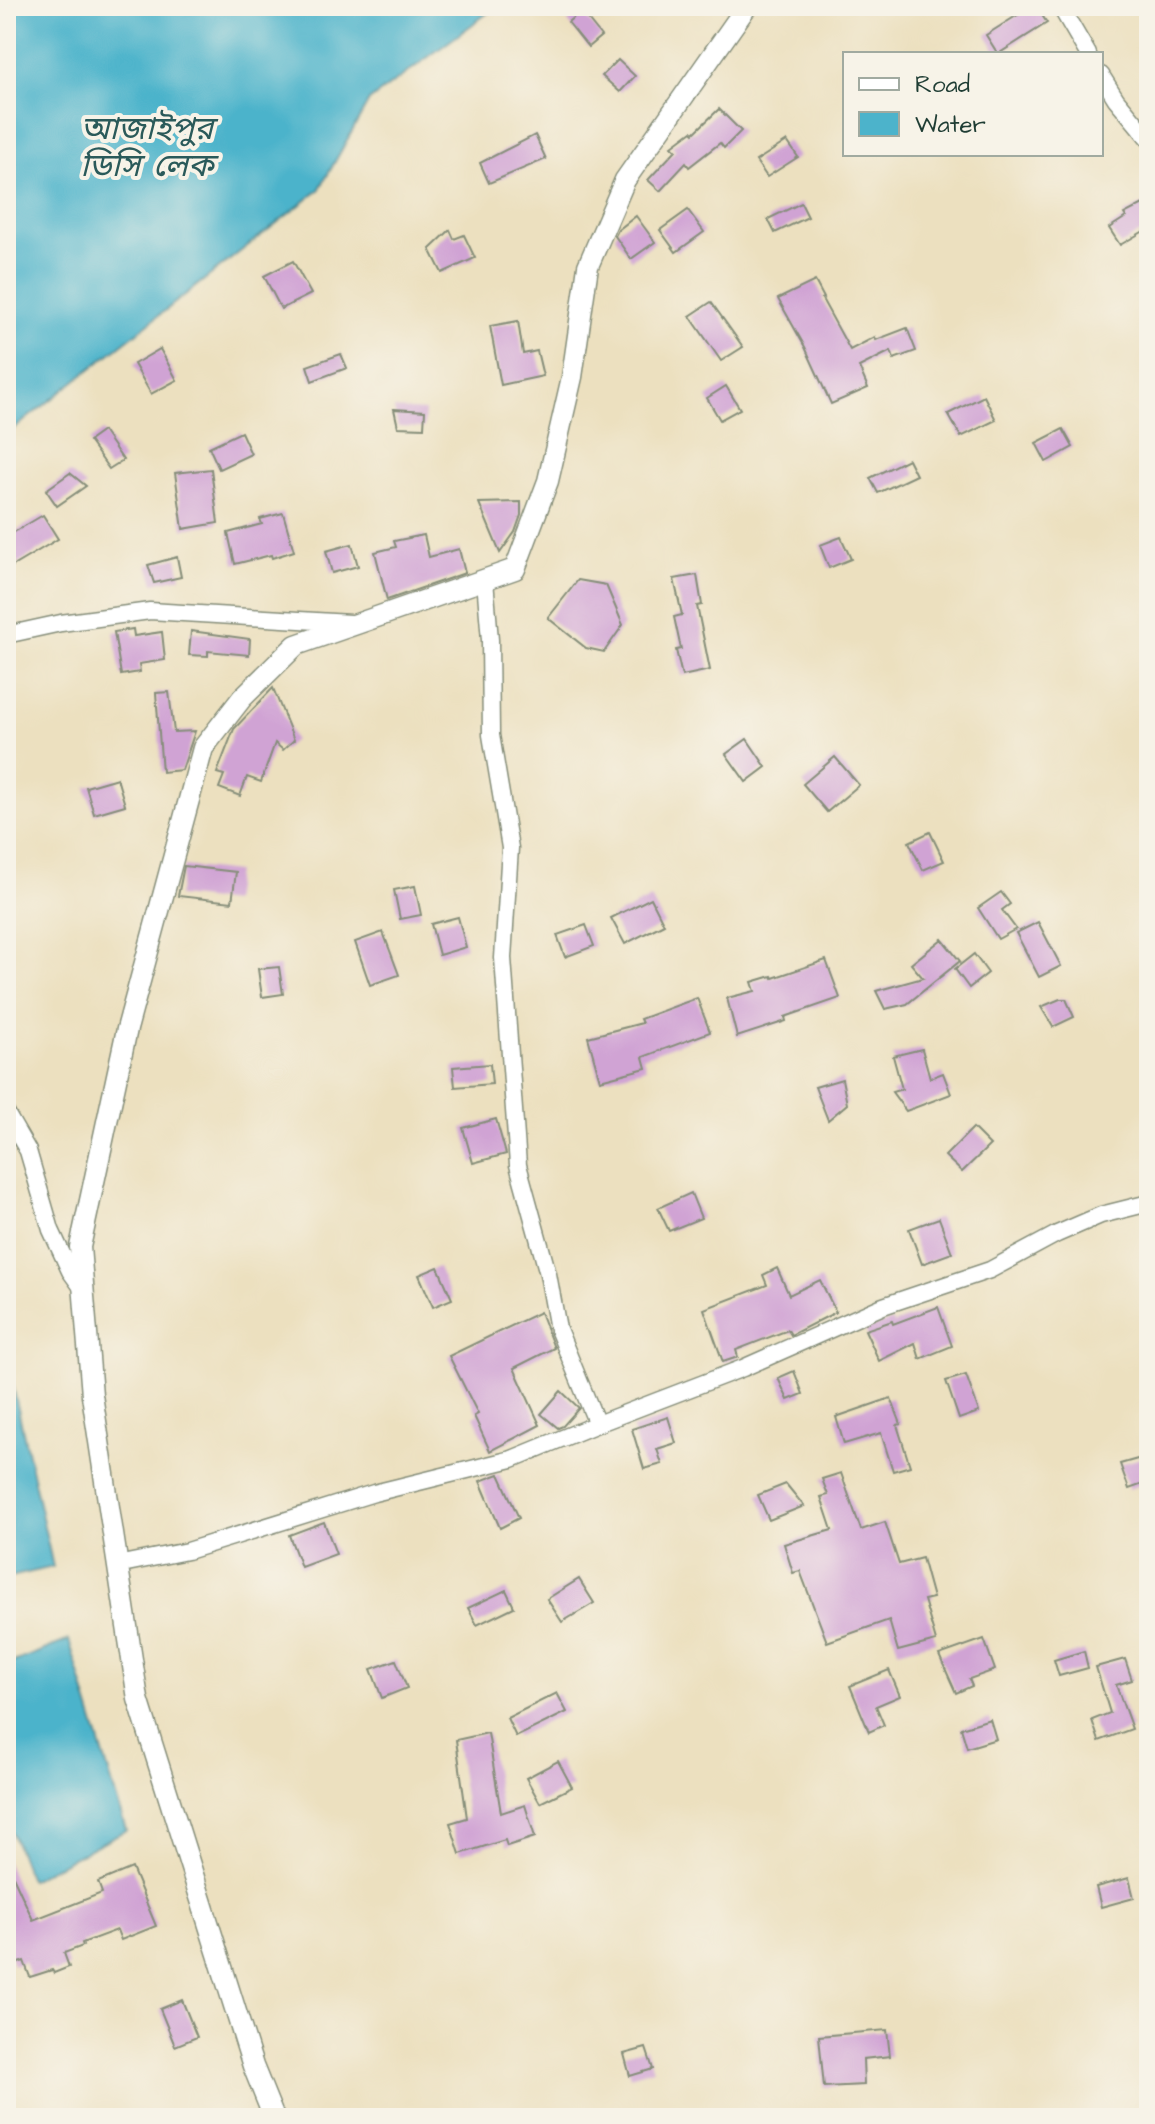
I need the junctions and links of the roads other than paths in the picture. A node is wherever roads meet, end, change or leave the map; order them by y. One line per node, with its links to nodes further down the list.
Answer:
1 (747, 6): 6 (street)
2 (1060, 6): 3 (street)
3 (1087, 52)
4 (1103, 78): 5 (street)
5 (1149, 139)
6 (485, 580): 7 (street); 12 (street)
7 (361, 624): 8 (street); 11 (street)
8 (6, 635)
9 (6, 1113): 11 (street)
10 (1149, 1203): 12 (street)
11 (83, 1289): 13 (street)
12 (597, 1424): 13 (street)
13 (117, 1565): 14 (street)
14 (274, 2118)

